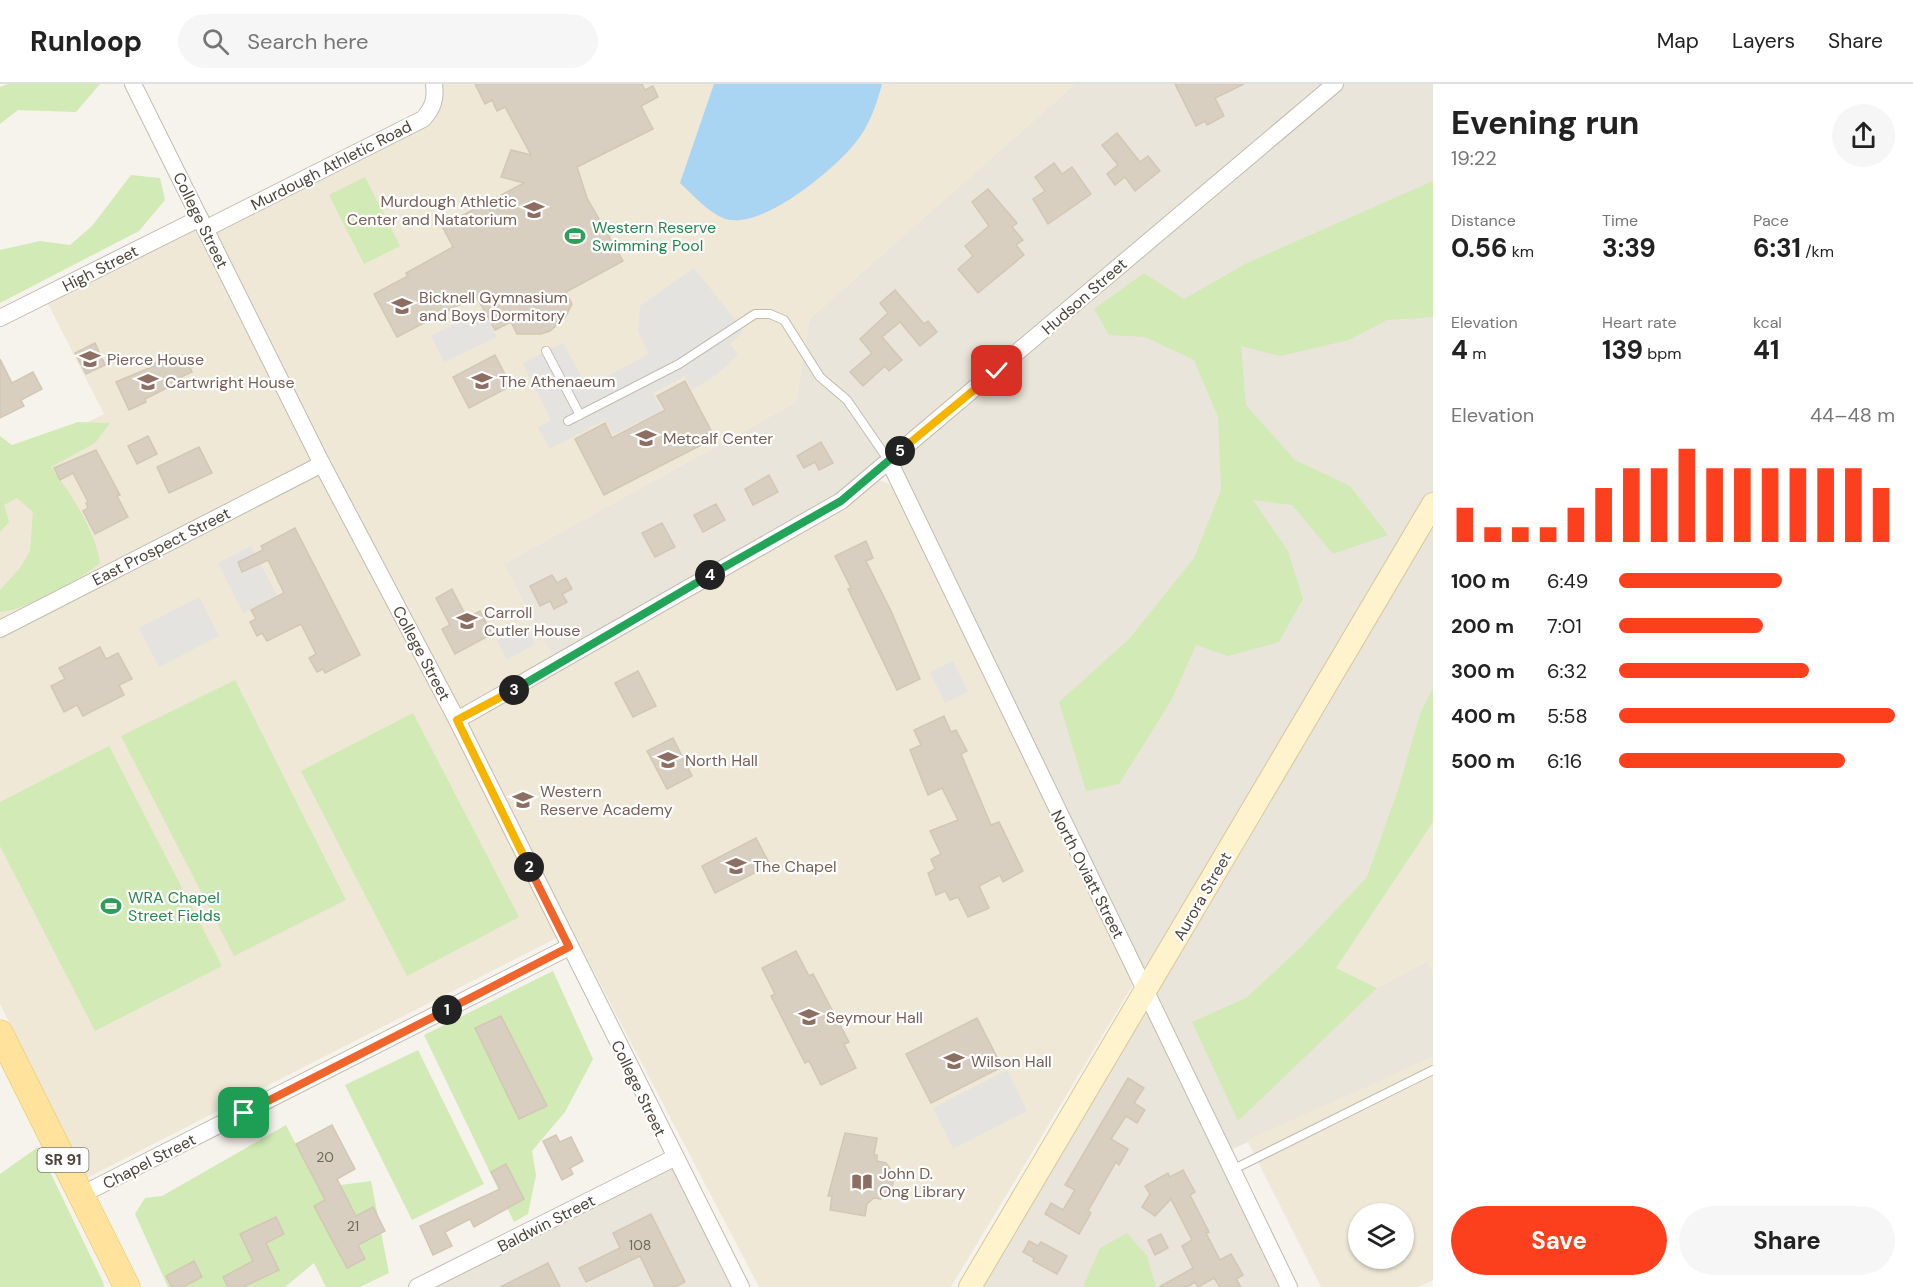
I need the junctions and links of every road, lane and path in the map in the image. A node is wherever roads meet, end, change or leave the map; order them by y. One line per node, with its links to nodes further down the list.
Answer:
1 (133, 84): 4 (street, College Street)
2 (434, 84): 4 (street, Murdough Athletic Road)
3 (1335, 84): 9 (street, Hudson Street)
4 (202, 223): 5 (street, High Street); 10 (street, College Street)
5 (0, 318)
6 (546, 351): 7 (lane)
7 (580, 415): 8 (lane); 9 (lane)
8 (568, 421)
9 (889, 460): 13 (street, Hudson Street); 15 (street, North Oviatt Street)
10 (322, 464): 12 (street, East Prospect Street); 13 (street, College Street)
11 (1433, 504): 15 (street, Aurora Street)
12 (0, 629)
13 (457, 720): 14 (street, College Street)
14 (569, 947): 18 (street, College Street); 20 (street, Chapel Street)
15 (1147, 990): 19 (street, North Oviatt Street); 24 (street, Aurora Street)
16 (0, 1033): 20 (main road, SR 91)
17 (1433, 1070): 19 (lane)
18 (674, 1158): 22 (street, Baldwin Street); 23 (street, College Street)
19 (1232, 1170): 25 (street, North Oviatt Street)
20 (81, 1195): 21 (main road, SR 91)
21 (127, 1287)
22 (417, 1287)
23 (741, 1287)
24 (970, 1287)
25 (1289, 1287)

